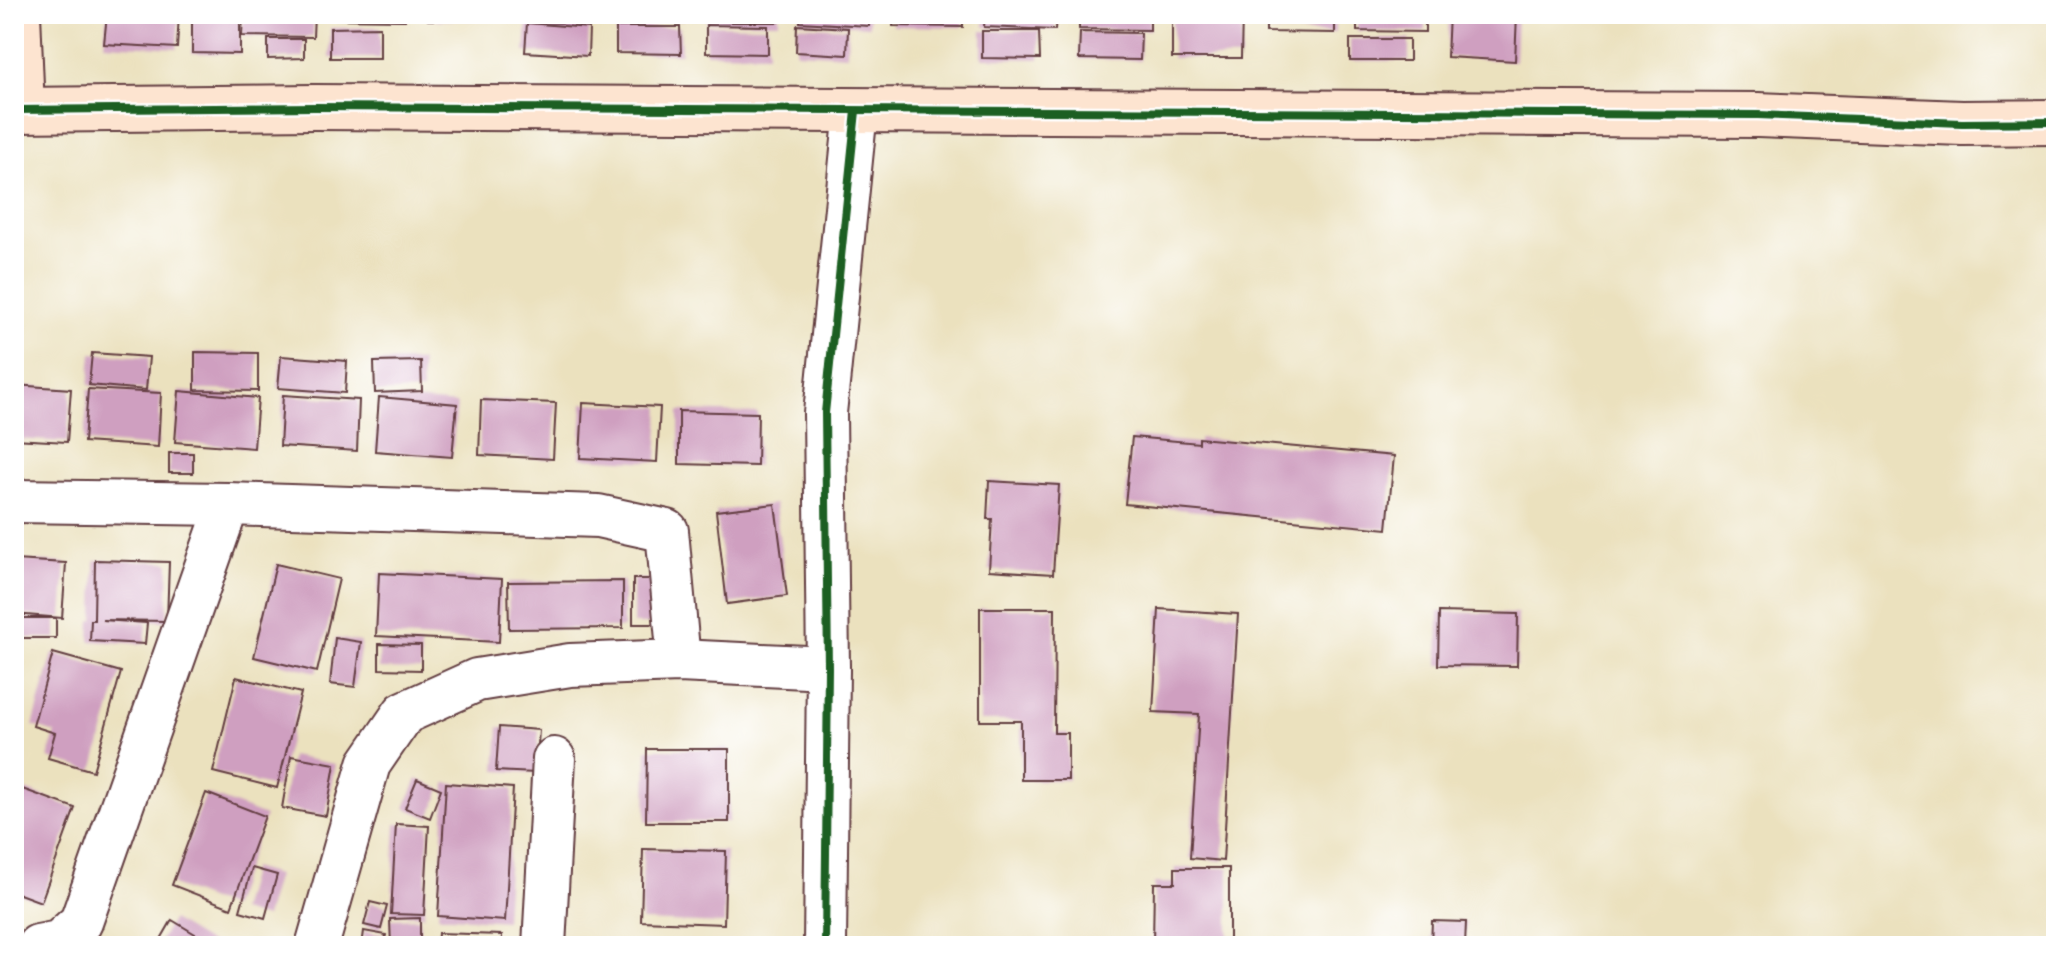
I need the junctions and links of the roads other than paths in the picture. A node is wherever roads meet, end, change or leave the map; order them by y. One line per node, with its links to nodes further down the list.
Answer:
1 (18, 14): 2 (street)
2 (18, 110): 3 (street)
3 (856, 111): 4 (street); 8 (street)
4 (2056, 122)
5 (14, 501): 6 (street)
6 (228, 504): 7 (street); 10 (street)
7 (679, 661): 8 (street); 11 (street)
8 (828, 668): 13 (street)
9 (554, 759): 12 (street)
10 (38, 946)
11 (317, 946)
12 (544, 946)
13 (825, 946)

